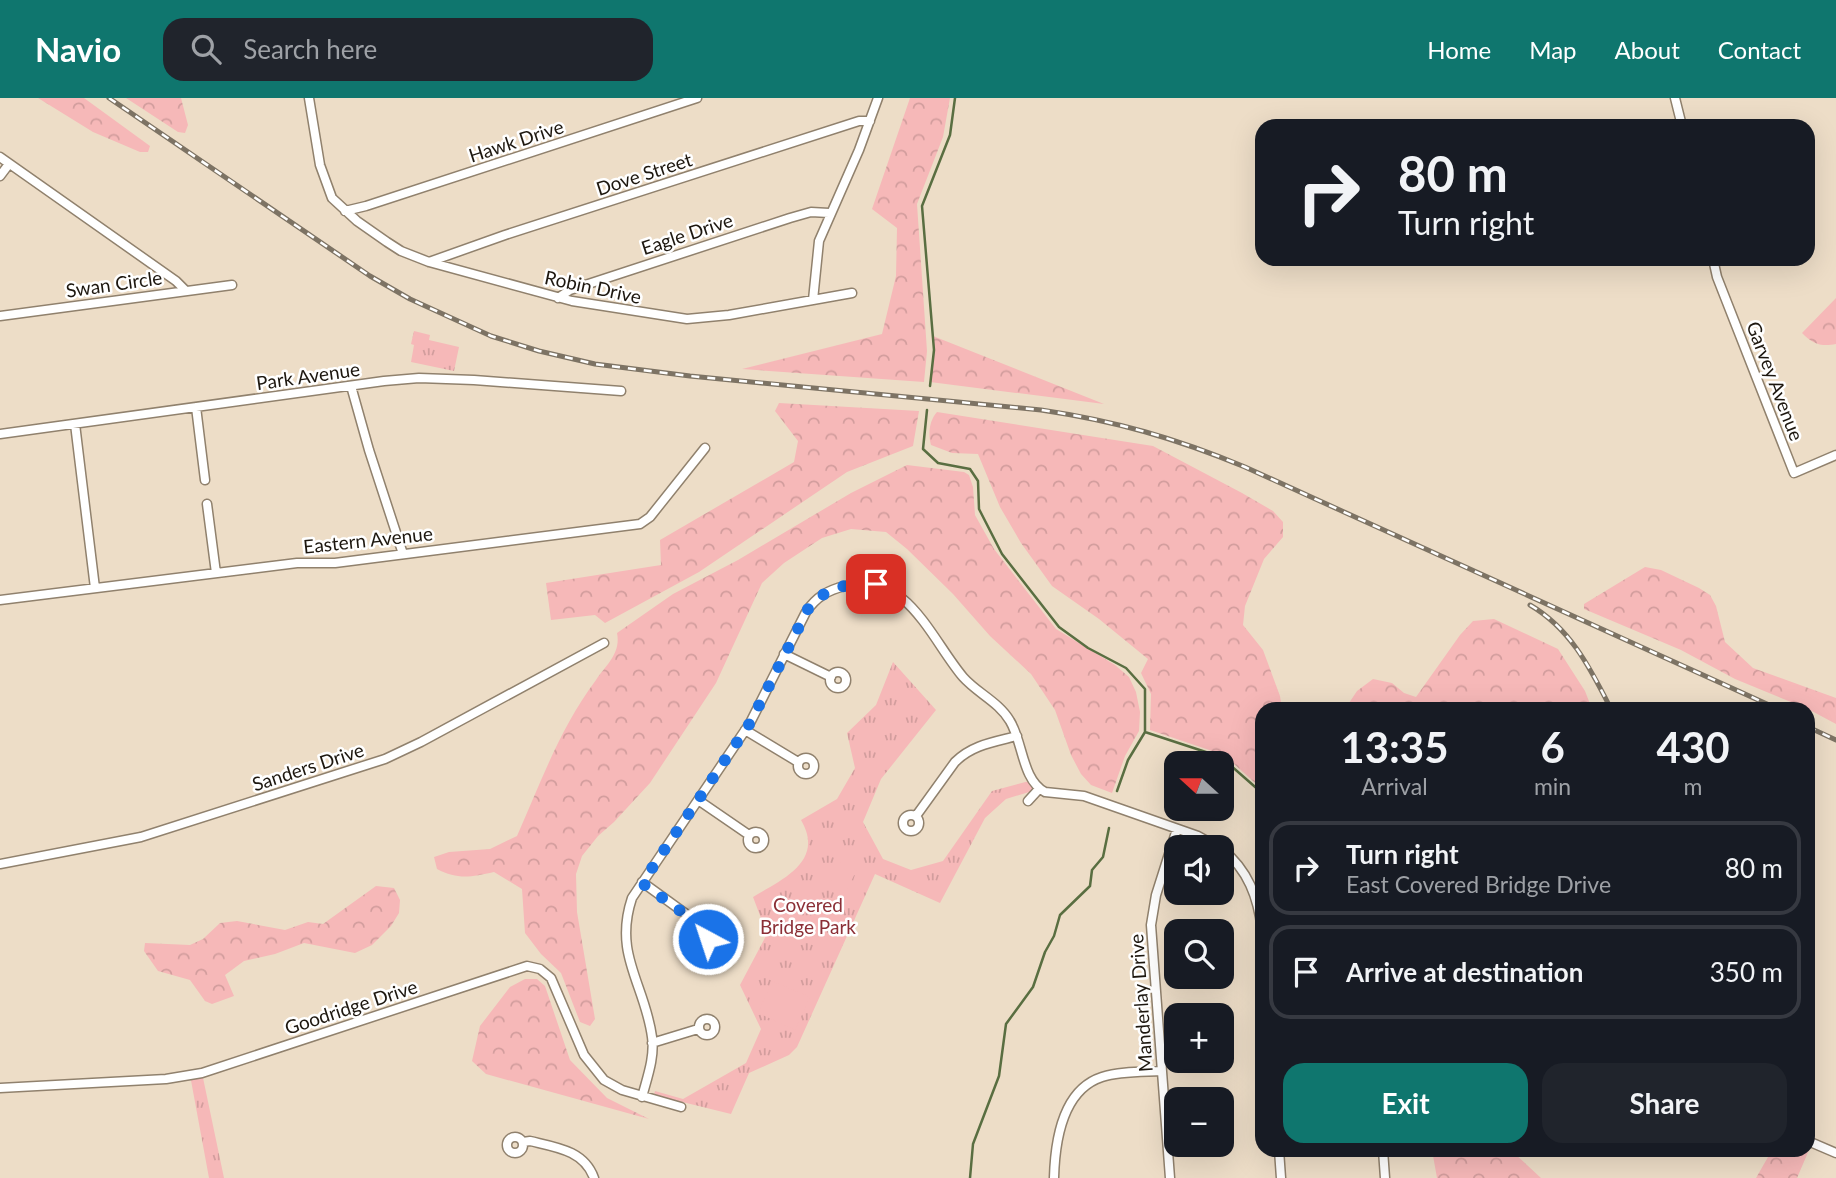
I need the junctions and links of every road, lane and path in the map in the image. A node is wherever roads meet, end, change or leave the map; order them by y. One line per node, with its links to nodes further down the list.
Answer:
1 (309, 98): 10 (street, Robin Drive)
2 (698, 98): 10 (street, Hawk Drive)
3 (878, 98): 6 (street)
4 (1675, 98): 5 (street)
5 (1680, 119)
6 (870, 121): 11 (street); 12 (street, Dove Street)
7 (0, 157): 8 (street)
8 (9, 164): 9 (street); 15 (street)
9 (0, 176)
10 (345, 211): 12 (street, Robin Drive)
11 (829, 213): 17 (street, Eagle Drive); 18 (street)
12 (429, 262): 17 (street, Robin Drive)
13 (1715, 266): 26 (street, Garvey Avenue)
14 (232, 285): 15 (street, Swan Circle)
15 (185, 290): 19 (street, Swan Circle)
16 (852, 293): 18 (street, Robin Drive)
17 (558, 298): 18 (street, Robin Drive)
18 (813, 300)
19 (0, 316)
20 (351, 386): 21 (street, Park Avenue); 22 (street, Park Avenue); 29 (street)
21 (621, 391)
22 (196, 407): 23 (street, Park Avenue); 27 (street)
23 (75, 424): 24 (street, Park Avenue); 31 (street)
24 (0, 434)
25 (705, 448): 29 (street, Eastern Avenue)
26 (1836, 455)
27 (205, 480)
28 (207, 504): 30 (street)
29 (402, 554): 30 (street, Eastern Avenue)
30 (216, 573): 31 (street, Eastern Avenue)
31 (95, 588): 32 (street, Eastern Avenue)
32 (0, 600)
33 (604, 643): 47 (street, Sanders Drive)
34 (784, 654): 35 (street); 36 (street); 37 (street)
35 (831, 677)
36 (745, 730): 38 (street); 40 (street)
37 (1017, 736): 39 (street); 42 (street)
38 (798, 762)
39 (1039, 789): 41 (street); 43 (street)
40 (698, 800): 44 (street); 48 (street)
41 (1028, 801)
42 (916, 816)
43 (1177, 829): 45 (street); 53 (street, Manderlay Drive)
44 (749, 835)
45 (1195, 835)
46 (1234, 860): 49 (street)
47 (0, 864)
48 (642, 883): 50 (street); 52 (street)
49 (1255, 896)
50 (704, 928)
51 (698, 1029): 52 (street)
52 (652, 1044): 55 (street)
53 (1162, 1071): 63 (street); 64 (street, Manderlay Drive)
54 (0, 1088): 55 (street, Goodridge Drive)
55 (642, 1097): 56 (street, Goodridge Drive)
56 (681, 1107)
57 (523, 1142): 62 (street)
58 (1815, 1144): 59 (street)
59 (1836, 1153)
60 (1280, 1157): 65 (street)
61 (1384, 1157): 66 (street)
62 (594, 1178)
63 (1055, 1178)
64 (1170, 1178)
65 (1281, 1178)
66 (1385, 1178)

